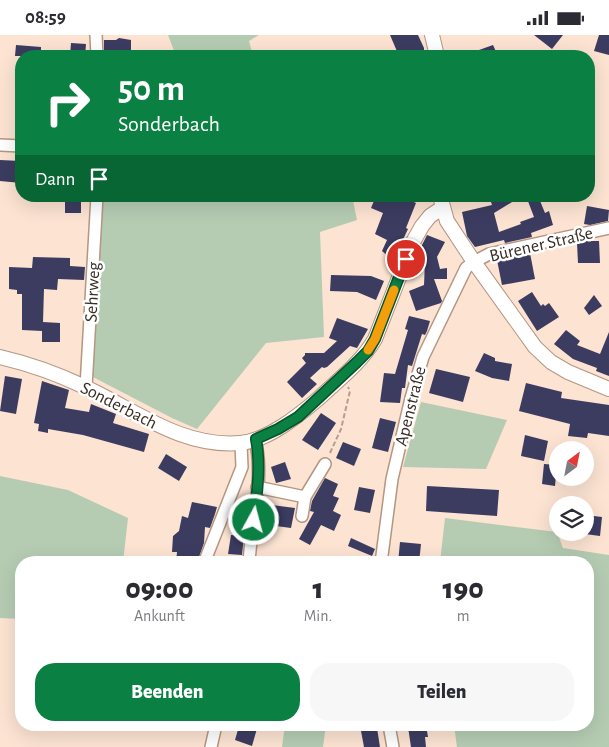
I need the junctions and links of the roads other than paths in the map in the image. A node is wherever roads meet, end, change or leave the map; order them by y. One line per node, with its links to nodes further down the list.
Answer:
1 (96, 35): 3 (street)
2 (432, 35): 4 (street)
3 (97, 50)
4 (436, 50)
5 (0, 145): 6 (street)
6 (15, 145)
7 (97, 202): 12 (street, Sehrweg)
8 (441, 202): 10 (street, Bürener Straße); 14 (street, Sonderbach)
9 (609, 228): 10 (street, Bürener Straße)
10 (474, 262): 13 (street, Bürener Straße); 22 (street, Apenstraße)
11 (0, 357): 12 (street, Sonderbach)
12 (86, 387): 15 (street, Sonderbach)
13 (609, 389)
14 (256, 439): 15 (street, Sonderbach); 17 (street)
15 (241, 443): 20 (street)
16 (324, 464): 18 (street)
17 (257, 487): 18 (street); 21 (street)
18 (304, 497): 19 (street)
19 (302, 516)
20 (207, 556)
21 (250, 556)
22 (382, 556)
23 (215, 731): 25 (street)
24 (391, 731): 26 (street)
25 (211, 747)
26 (393, 747)

